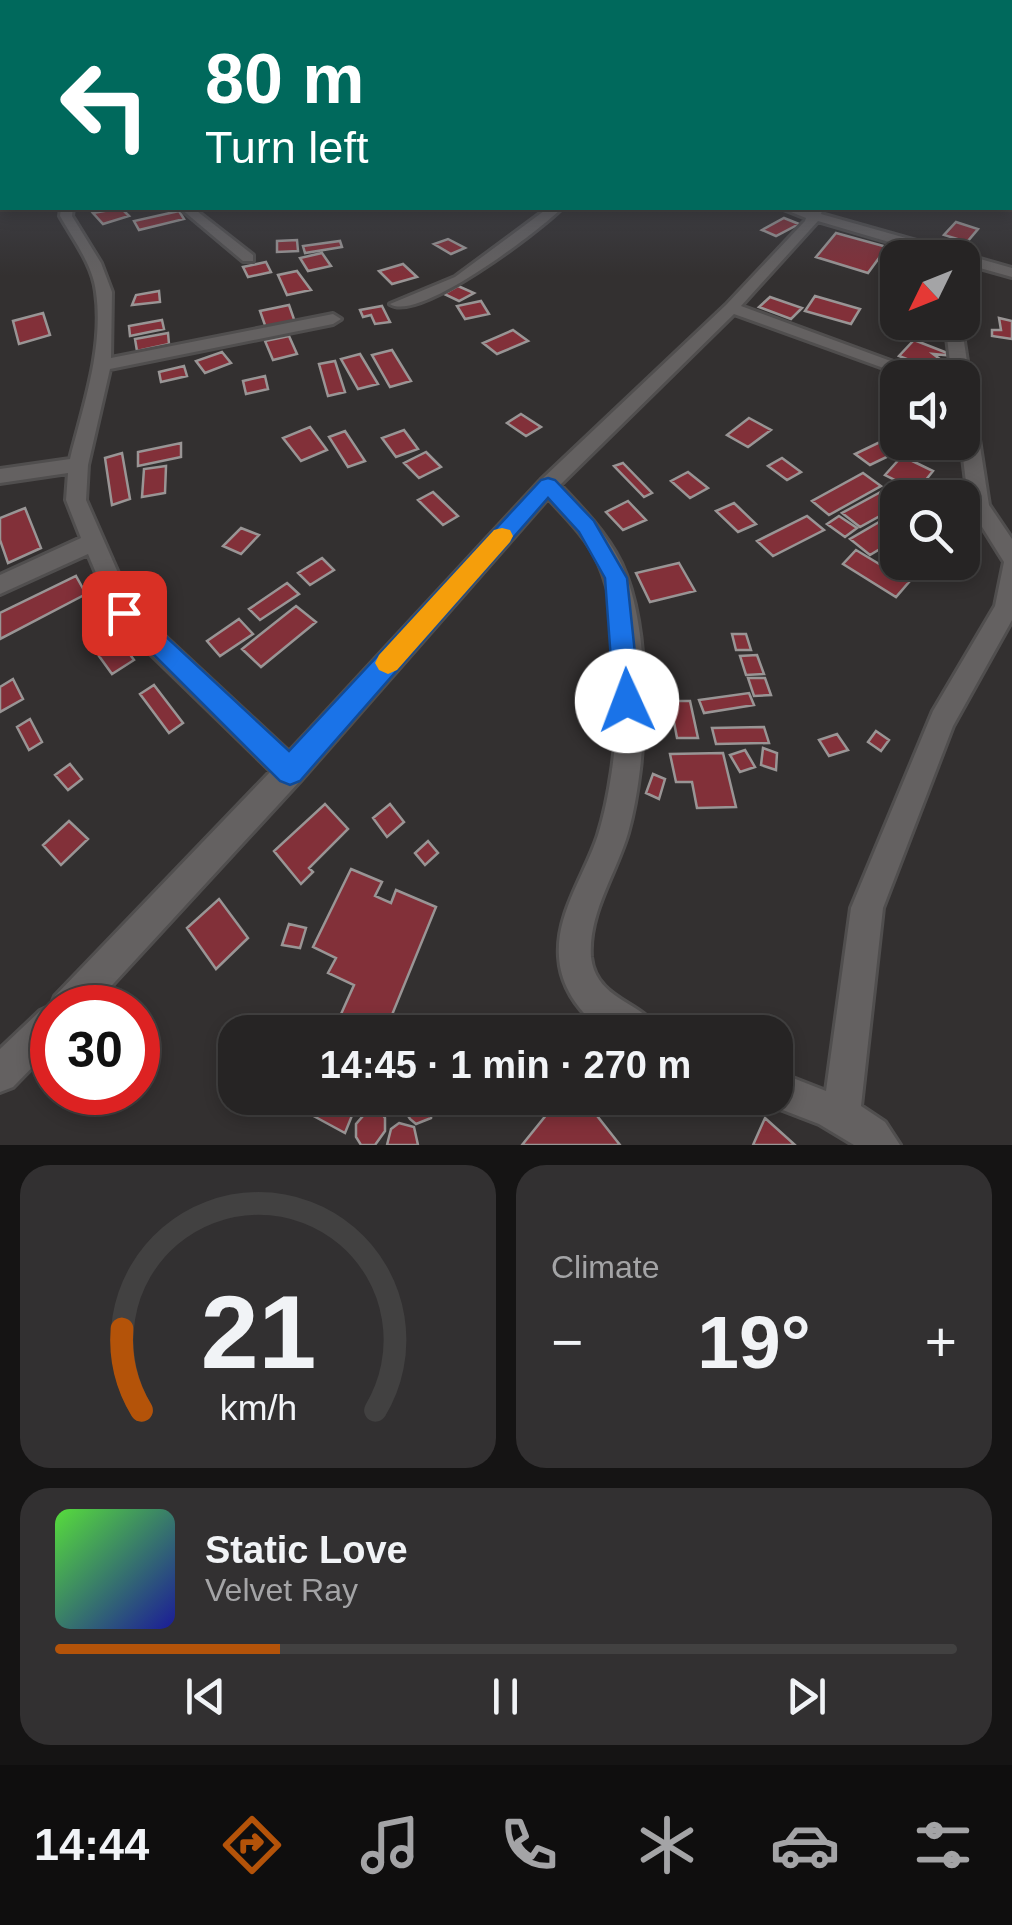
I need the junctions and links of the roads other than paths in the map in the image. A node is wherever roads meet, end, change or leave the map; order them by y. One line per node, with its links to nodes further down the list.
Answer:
1 (67, 210): 13 (street)
2 (188, 210): 6 (street)
3 (553, 210): 9 (street)
4 (814, 211): 5 (street); 10 (street)
5 (902, 240)
6 (248, 258)
7 (980, 264): 8 (street)
8 (1012, 273)
9 (398, 304)
10 (731, 308): 12 (street); 17 (street)
11 (333, 319): 13 (street)
12 (880, 360)
13 (102, 365): 15 (street)
14 (972, 460): 19 (street)
15 (78, 465): 16 (street); 18 (street)
16 (0, 476)
17 (548, 485): 22 (street); 24 (street)
18 (93, 542): 21 (street); 22 (street)
19 (1012, 557)
20 (1012, 568): 28 (street)
21 (0, 585)
22 (290, 771): 23 (street)
23 (89, 985)
24 (615, 1015)
25 (30, 1044): 26 (street)
26 (0, 1074)
27 (793, 1097): 28 (street)
28 (841, 1117): 29 (street)
29 (881, 1145)

